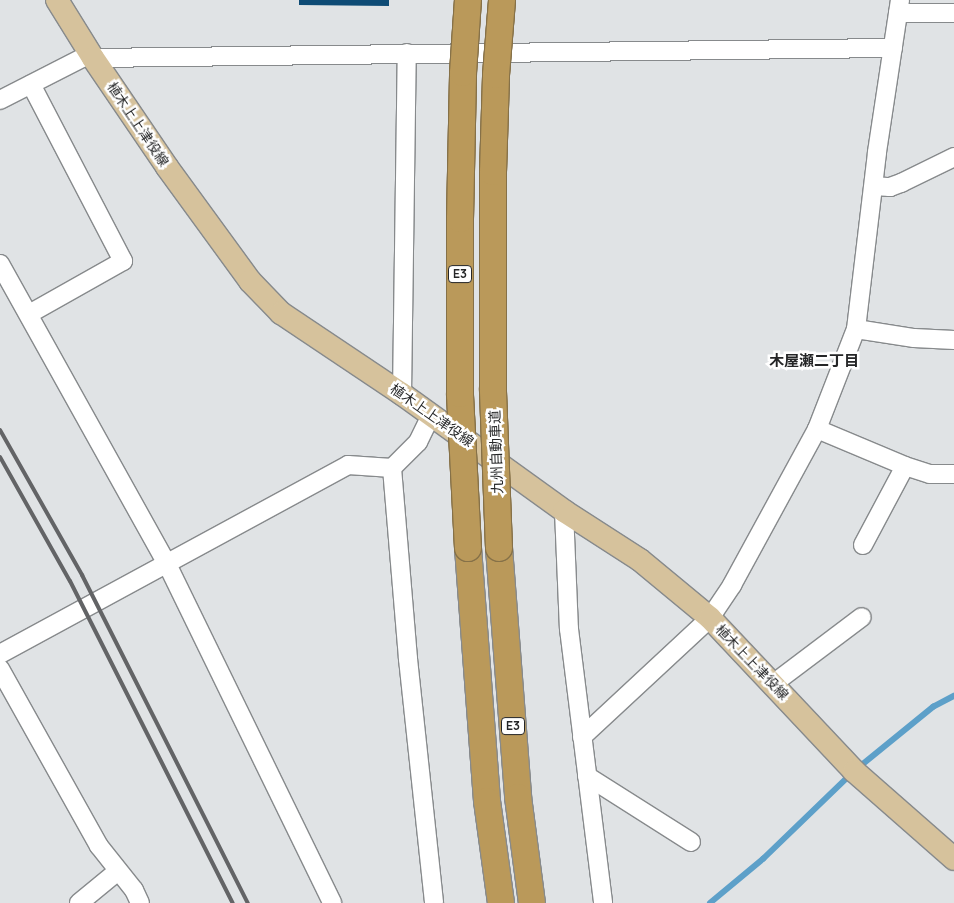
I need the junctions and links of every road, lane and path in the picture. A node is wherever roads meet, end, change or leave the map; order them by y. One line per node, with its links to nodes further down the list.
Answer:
1 (57, 0): 8 (main road, 植木上上津役線)
2 (468, 0): 40 (highway, E3, bridge)
3 (502, 0): 41 (highway, 九州自動車道 / E3, bridge)
4 (899, 6): 5 (street); 6 (street)
5 (954, 12)
6 (893, 48): 7 (street); 12 (street)
7 (407, 53): 8 (street); 17 (street)
8 (92, 56): 9 (street); 17 (main road, 植木上上津役線)
9 (31, 84): 10 (street); 14 (street)
10 (0, 100)
11 (954, 157): 12 (street)
12 (874, 186): 15 (street)
13 (0, 264): 14 (street)
14 (29, 314): 25 (street)
15 (856, 328): 16 (street); 19 (street)
16 (954, 340)
17 (402, 394): 18 (main road, 植木上上津役線)
18 (431, 415): 21 (street); 23 (main road, 植木上上津役線)
19 (817, 430): 20 (street); 27 (street)
20 (904, 466): 22 (street); 24 (street)
21 (392, 468): 25 (street); 39 (street)
22 (954, 474)
23 (564, 511): 27 (main road, 植木上上津役線); 31 (street)
24 (863, 546)
25 (167, 564): 28 (street); 38 (street)
26 (862, 617): 30 (street)
27 (710, 618): 30 (main road, 植木上上津役線); 31 (street)
28 (0, 654)
29 (0, 669): 35 (street)
30 (773, 684): 34 (main road, 植木上上津役線)
31 (582, 737): 32 (street)
32 (587, 776): 33 (street); 42 (street)
33 (691, 842)
34 (954, 859)
35 (118, 871): 36 (street); 37 (street)
36 (79, 903)
37 (140, 903)
38 (332, 903)
39 (434, 903)
40 (501, 903)
41 (532, 903)
42 (603, 903)

